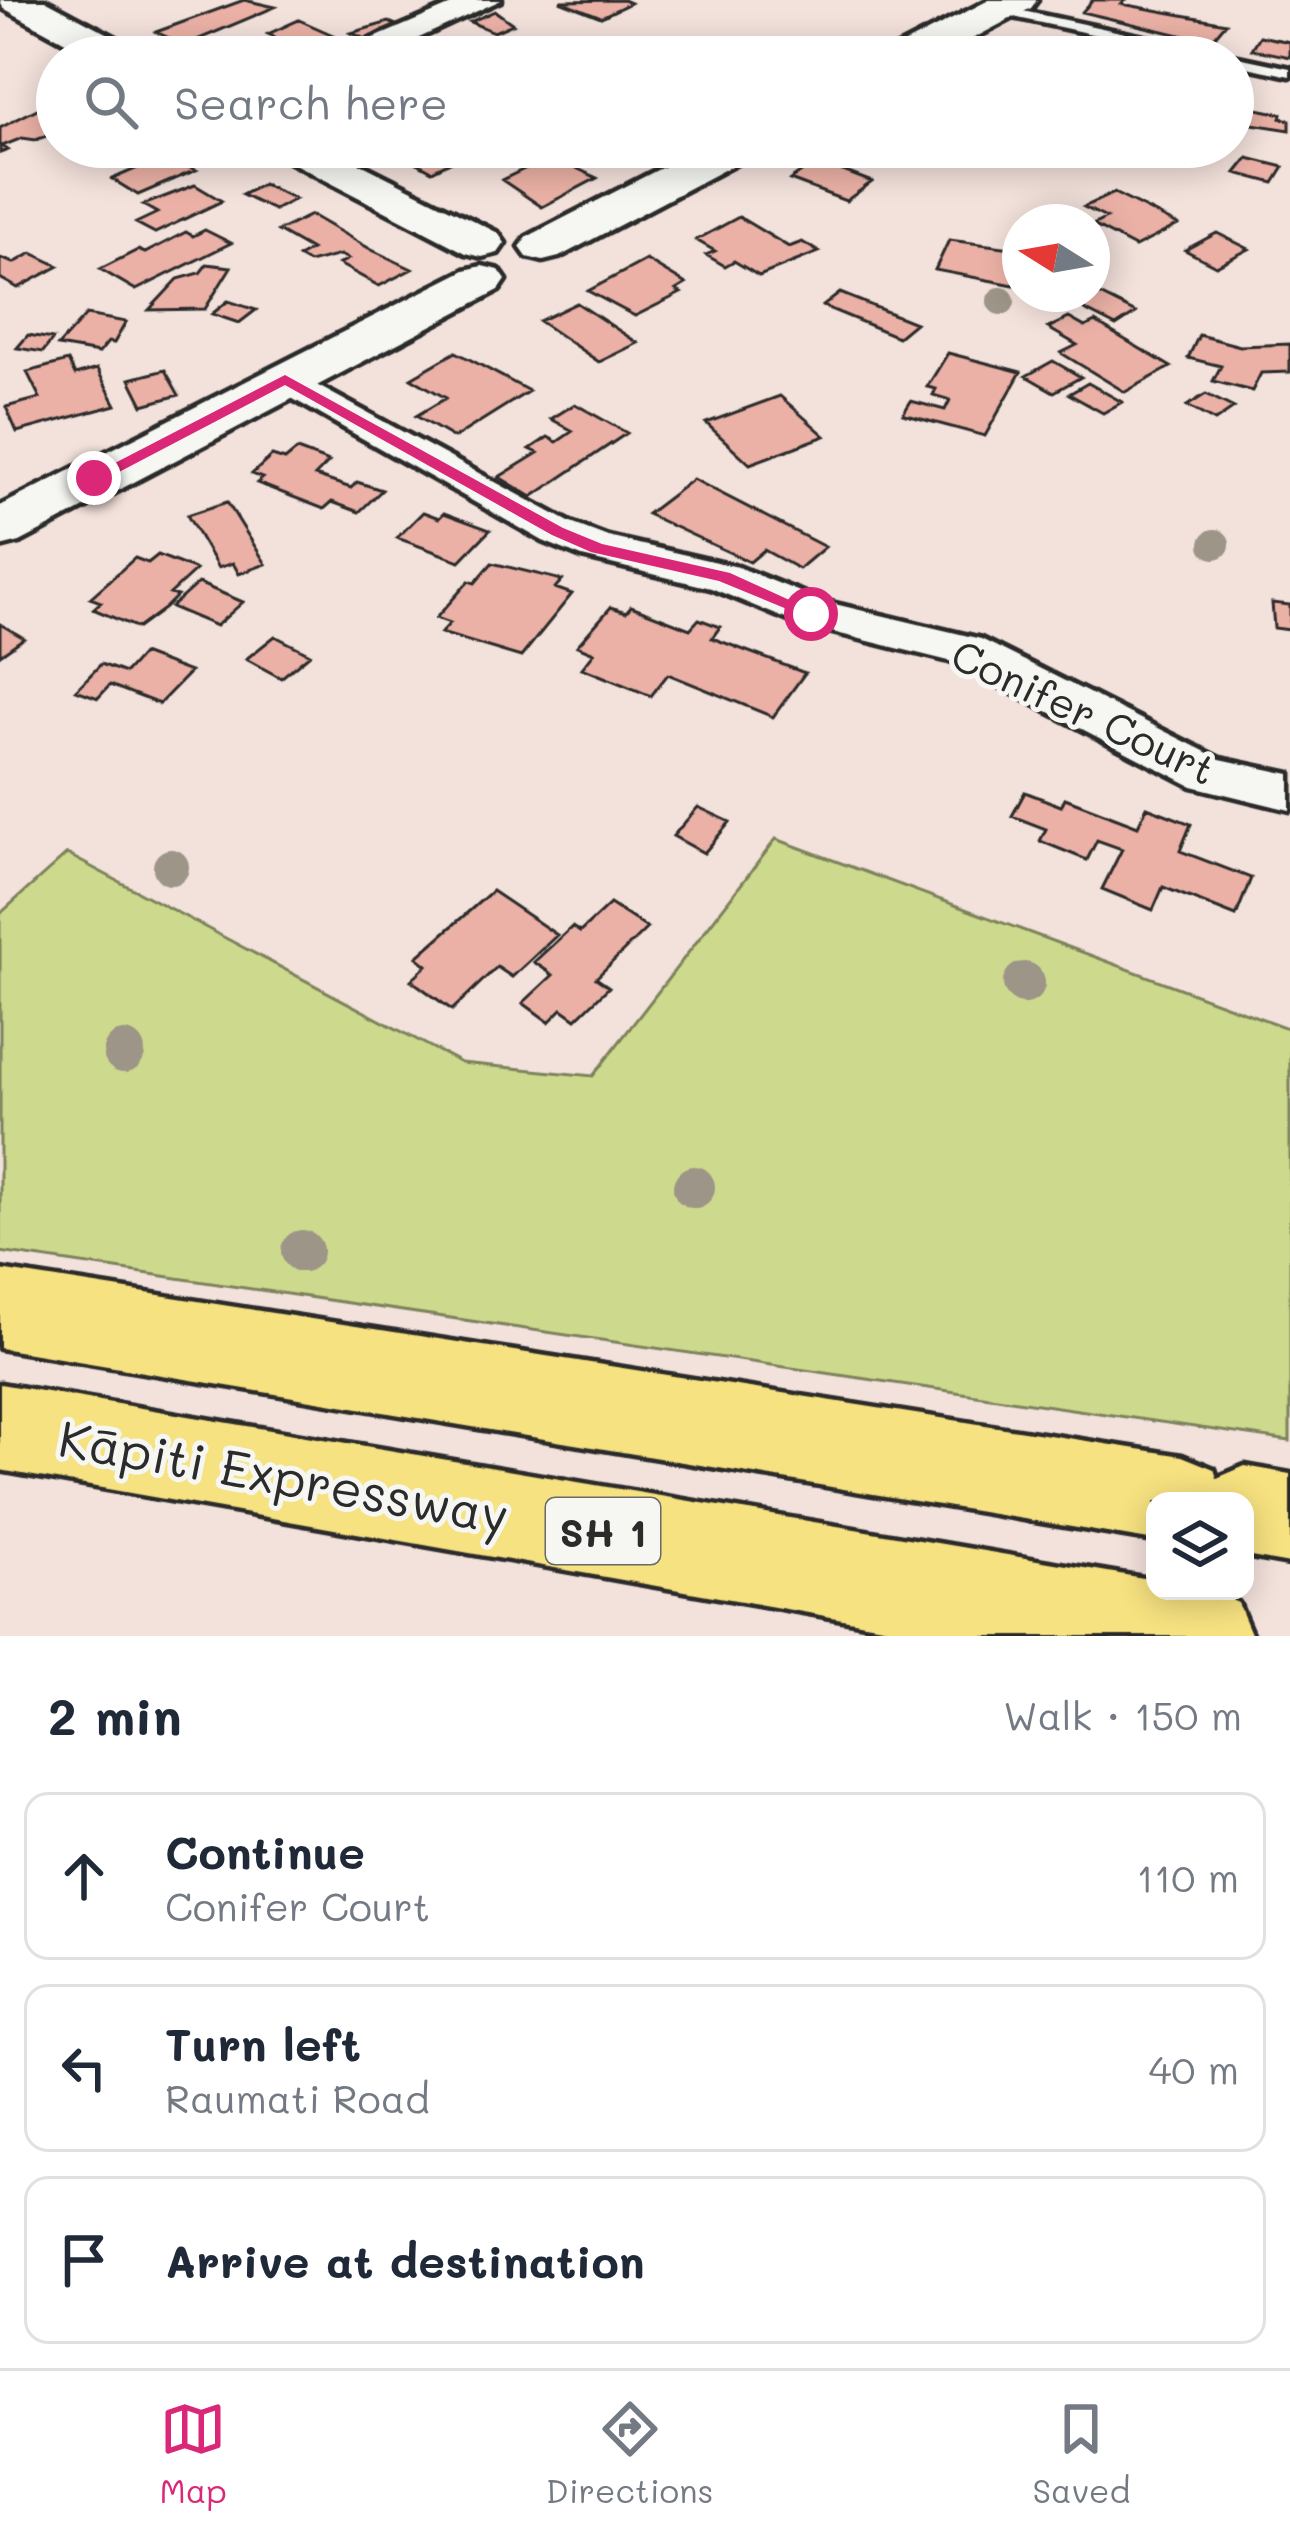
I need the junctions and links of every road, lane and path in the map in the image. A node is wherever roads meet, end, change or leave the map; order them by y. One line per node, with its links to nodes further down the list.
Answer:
1 (16, 0): 4 (main road)
2 (488, 0): 5 (street)
3 (1009, 5): 6 (main road); 7 (lane)
4 (84, 36)
5 (403, 36)
6 (949, 36)
7 (1134, 36)
8 (1254, 64): 9 (lane)
9 (1290, 72)
10 (328, 168): 12 (main road)
11 (695, 168): 12 (main road)
12 (482, 262): 13 (main road)
13 (285, 379): 14 (main road); 15 (street, Conifer Court)
14 (0, 529)
15 (1290, 792)
16 (0, 1309): 18 (highway)
17 (0, 1427): 21 (highway, Kāpiti Expressway / SH 1)
18 (1146, 1495)
19 (1254, 1513): 20 (highway)
20 (1290, 1519)
21 (1205, 1636)

